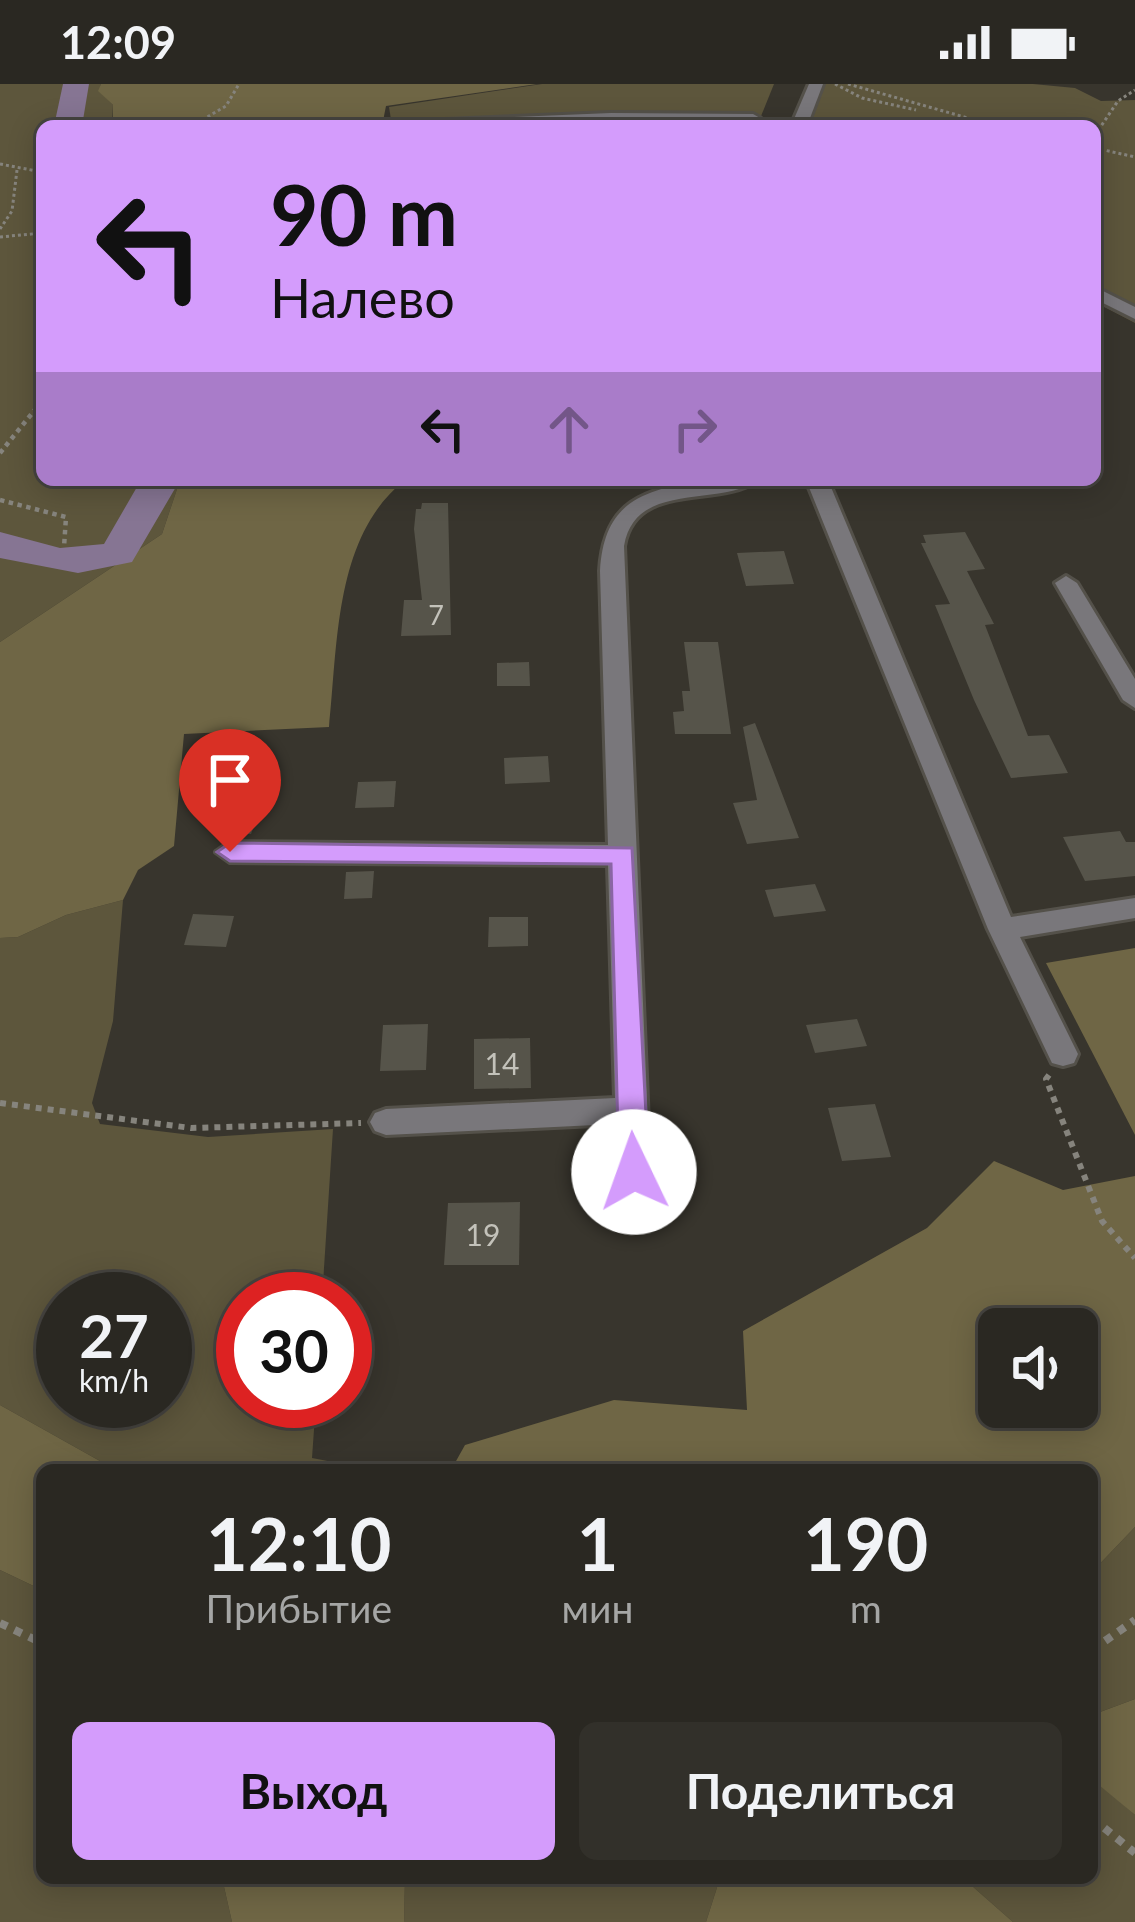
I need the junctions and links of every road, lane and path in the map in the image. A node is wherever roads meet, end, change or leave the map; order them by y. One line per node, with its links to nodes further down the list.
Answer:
1 (238, 84): 8 (path)
2 (816, 84): 10 (street)
3 (835, 84): 6 (path)
4 (848, 84): 6 (path)
5 (1135, 90): 12 (path)
6 (937, 113): 11 (path)
7 (754, 115): 9 (street)
8 (202, 120)
9 (548, 120)
10 (801, 120)
11 (969, 120)
12 (1101, 128)
13 (1101, 146): 15 (path)
14 (1101, 150): 15 (path)
15 (1104, 150): 16 (path)
16 (1135, 157)
17 (0, 164): 18 (path)
18 (17, 170): 19 (path); 20 (path)
19 (36, 172)
20 (0, 229)
21 (36, 234): 22 (path)
22 (0, 237)
23 (1101, 295): 24 (street)
24 (1135, 314)
25 (36, 408): 26 (path)
26 (0, 453)
27 (719, 486): 34 (street)
28 (819, 486): 36 (street)
29 (0, 500): 30 (path)
30 (64, 547)
31 (1066, 583): 32 (street)
32 (1135, 700)
33 (230, 852): 34 (street)
34 (623, 855): 39 (street)
35 (1135, 908): 36 (street)
36 (1002, 929): 37 (street)
37 (1063, 1054): 42 (path)
38 (0, 1103): 40 (path)
39 (631, 1110): 40 (street); 41 (street)
40 (386, 1122)
41 (634, 1172)
42 (1135, 1258)
43 (1135, 1620): 46 (path)
44 (0, 1623): 45 (path)
45 (36, 1640)
46 (1098, 1646)
47 (1098, 1823): 48 (path)
48 (1135, 1853)

